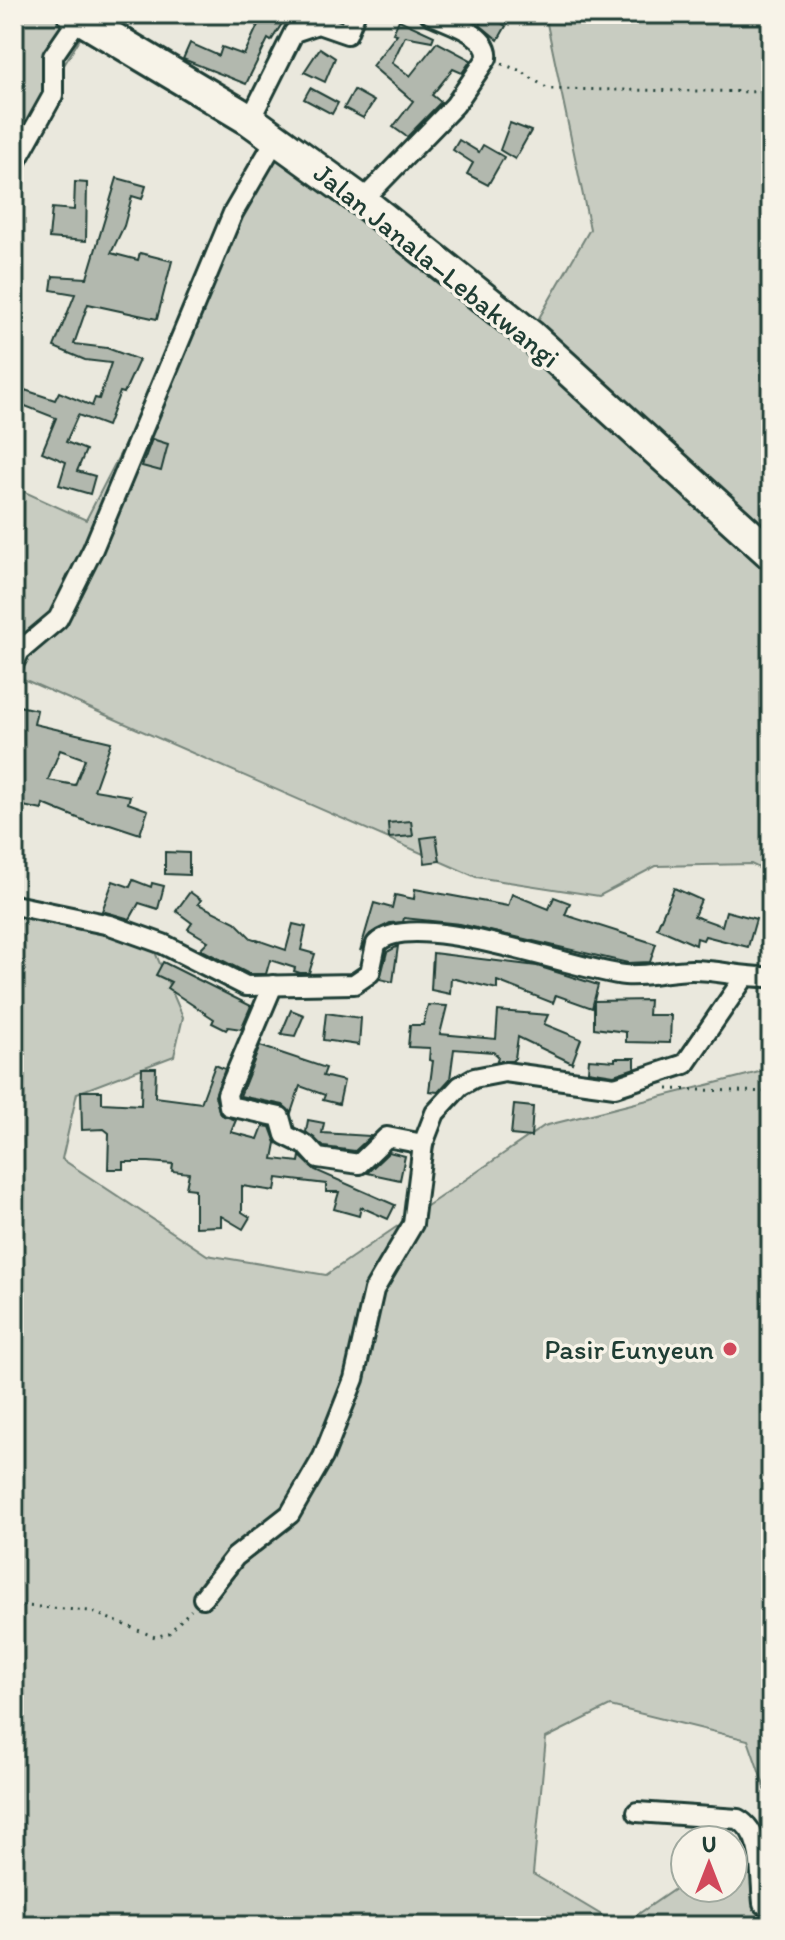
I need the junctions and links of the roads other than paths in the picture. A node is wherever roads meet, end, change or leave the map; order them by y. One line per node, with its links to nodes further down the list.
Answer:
1 (355, 14): 4 (street)
2 (430, 14): 7 (street)
3 (76, 16): 4 (main road, Jalan Janala–Lebakwangi); 6 (street)
4 (250, 120): 5 (main road, Jalan Janala–Lebakwangi)
5 (276, 139): 7 (main road, Jalan Janala–Lebakwangi); 9 (street)
6 (14, 165)
7 (362, 201): 8 (main road, Jalan Janala–Lebakwangi)
8 (771, 554)
9 (14, 663)
10 (14, 905): 13 (street)
11 (771, 977): 12 (street)
12 (744, 978): 13 (street); 14 (street)
13 (273, 985): 14 (street)
14 (423, 1144): 15 (street)
15 (203, 1598)
16 (637, 1812): 17 (street)
17 (771, 1910)

